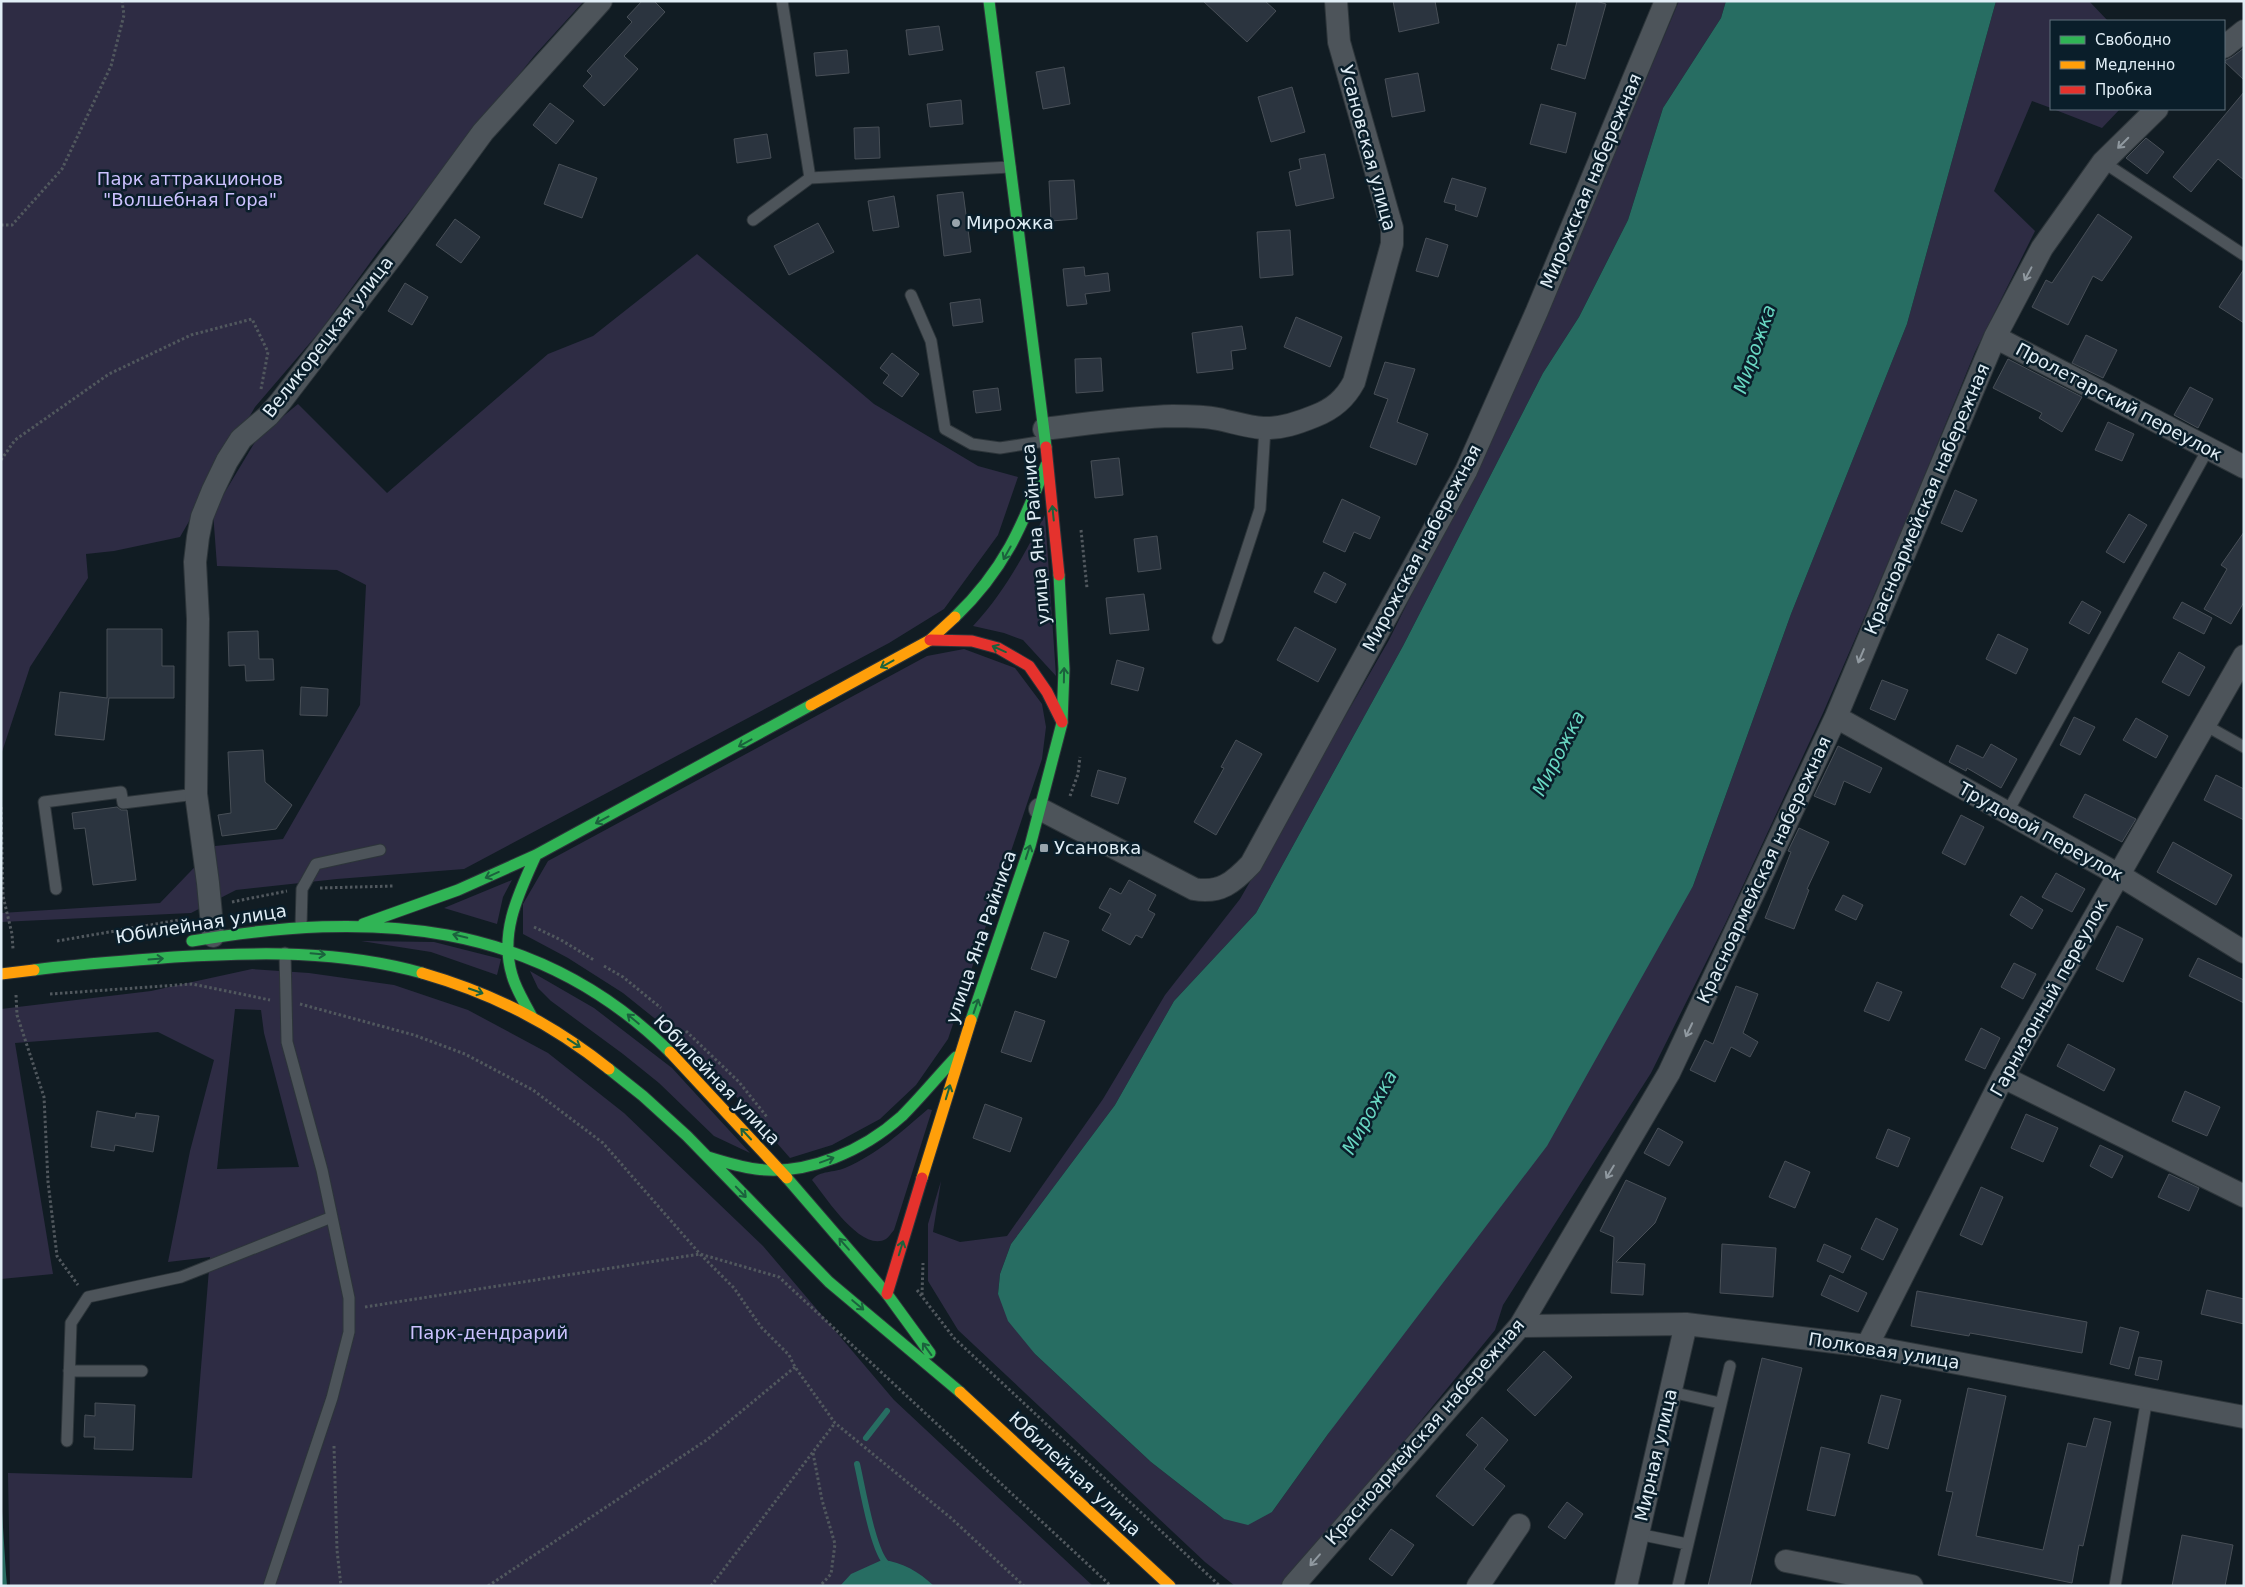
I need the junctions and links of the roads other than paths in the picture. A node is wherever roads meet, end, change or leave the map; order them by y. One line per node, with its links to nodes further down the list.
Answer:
1 (601, 1): 28 (street, Великорецкая улица)
2 (782, 1): 11 (lane)
3 (989, 1): 10 (street, улица Яна Райниса)
4 (1336, 1): 16 (street, Усановская улица)
5 (1666, 1): 29 (street, Мирожская набережная)
6 (2244, 31): 7 (street)
7 (2225, 46)
8 (2156, 110): 9 (street, Красноармейская набережная, one-way to 9)
9 (2103, 162): 13 (lane); 15 (street, Красноармейская набережная, one-way to 15)
10 (1010, 167): 11 (lane); 17 (street, улица Яна Райниса)
11 (810, 178): 12 (lane)
12 (754, 220)
13 (2244, 255)
14 (911, 295): 17 (lane)
15 (1995, 336): 18 (street, Пролетарский переулок); 24 (street, Красноармейская набережная, one-way to 24)
16 (1265, 428): 17 (street, Усановская улица); 21 (lane)
17 (1044, 435): 19 (street, улица Яна Райниса)
18 (2208, 449): 20 (street, Пролетарский переулок); 30 (lane)
19 (1047, 460): 22 (street, one-way to 22); 25 (street, улица Яна Райниса, one-way to 19)
20 (2244, 467)
21 (1218, 638)
22 (930, 640): 25 (street, one-way to 22); 32 (street, one-way to 32)
23 (2244, 656): 26 (street, Гарнизонный переулок)
24 (1836, 716): 30 (street, Трудовой переулок); 54 (street, Красноармейская набережная, one-way to 54)
25 (1062, 724): 29 (street, улица Яна Райниса)
26 (2205, 725): 27 (lane); 33 (street, Гарнизонный переулок)
27 (2244, 748)
28 (196, 794): 34 (lane); 37 (street, Великорецкая улица)
29 (1040, 809): 46 (street, улица Яна Райниса, one-way to 29)
30 (2008, 813): 33 (street, Трудовой переулок)
31 (380, 850): 36 (lane)
32 (536, 855): 35 (street, one-way to 35); 40 (street)
33 (2119, 875): 41 (street, Трудовой переулок); 47 (street, Гарнизонный переулок)
34 (56, 890)
35 (363, 924): 36 (street, Юбилейная улица); 40 (street, Юбилейная улица, one-way to 35)
36 (300, 926): 37 (street, Юбилейная улица)
37 (212, 936): 38 (street, Юбилейная улица)
38 (184, 942)
39 (166, 946): 43 (street, Юбилейная улица)
40 (507, 949): 45 (street); 49 (street, Юбилейная улица, one-way to 40)
41 (2244, 952)
42 (285, 953): 43 (street, Юбилейная улица, one-way to 42); 45 (street, Юбилейная улица, one-way to 45); 51 (lane)
43 (72, 965): 44 (street, Юбилейная улица, bridge)
44 (1, 974)
45 (532, 1017): 48 (street, Юбилейная улица, one-way to 48)
46 (960, 1052): 49 (street, улица Яна Райниса, one-way to 46); 52 (street, улица Яна Райниса, one-way to 46)
47 (2003, 1077): 50 (street); 55 (street, Гарнизонный переулок)
48 (708, 1157): 49 (street, улица Яна Райниса); 59 (street, Юбилейная улица, one-way to 59)
49 (779, 1170): 52 (street, Юбилейная улица, one-way to 49)
50 (2244, 1196)
51 (332, 1217): 57 (lane); 69 (lane)
52 (887, 1294): 59 (street, Юбилейная улица, one-way to 52)
53 (1686, 1324): 54 (street, Полковая улица); 55 (street, Полковая улица); 60 (street, Мирная улица)
54 (1520, 1326): 71 (street, Красноармейская набережная, one-way to 71)
55 (1867, 1346): 61 (street, Полковая улица)
56 (1730, 1366): 62 (lane)
57 (69, 1371): 58 (lane); 64 (lane)
58 (142, 1371)
59 (955, 1388): 70 (street, Юбилейная улица)
60 (1671, 1392): 62 (lane); 66 (street, Мирная улица)
61 (2147, 1398): 63 (street, Полковая улица); 76 (lane)
62 (1720, 1403): 67 (lane)
63 (2244, 1417)
64 (67, 1441)
65 (1519, 1525): 72 (street)
66 (1638, 1534): 67 (lane); 73 (street, Мирная улица)
67 (1687, 1544): 74 (lane)
68 (1786, 1561): 75 (street)
69 (270, 1586)
70 (1170, 1586)
71 (1293, 1586)
72 (1478, 1586)
73 (1626, 1586)
74 (1678, 1586)
75 (1912, 1586)
76 (2115, 1586)

